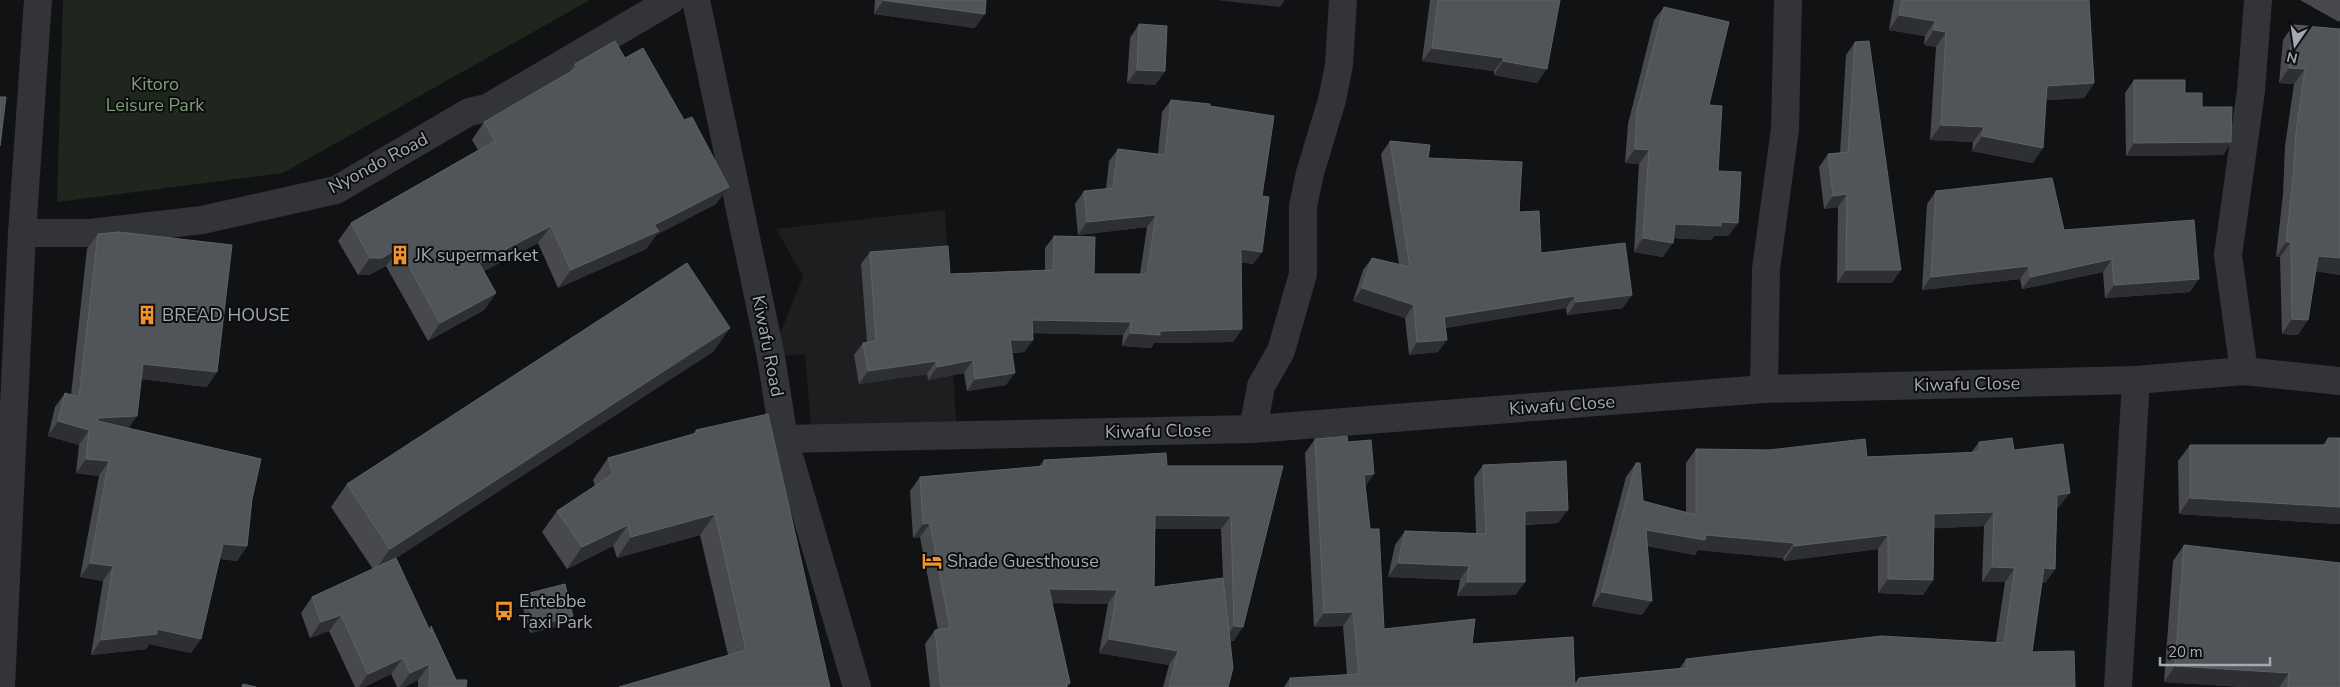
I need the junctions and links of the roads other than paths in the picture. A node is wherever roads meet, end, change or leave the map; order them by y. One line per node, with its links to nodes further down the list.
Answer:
1 (38, 0): 7 (street)
2 (671, 0): 7 (street, Nyondo Road)
3 (696, 0): 13 (street, Kiwafu Road)
4 (1343, 0): 12 (street)
5 (1788, 0): 11 (street)
6 (2258, 0): 8 (street)
7 (22, 233): 14 (street)
8 (2244, 370): 9 (street, Kiwafu Close); 10 (street, Kiwafu Close)
9 (2136, 380): 11 (street, Kiwafu Close); 16 (street)
10 (2340, 381)
11 (1764, 390): 12 (street, Kiwafu Close)
12 (1253, 429): 13 (street, Kiwafu Close)
13 (784, 439): 15 (street, Kiwafu Road)
14 (1, 687)
15 (857, 687)
16 (2118, 687)

